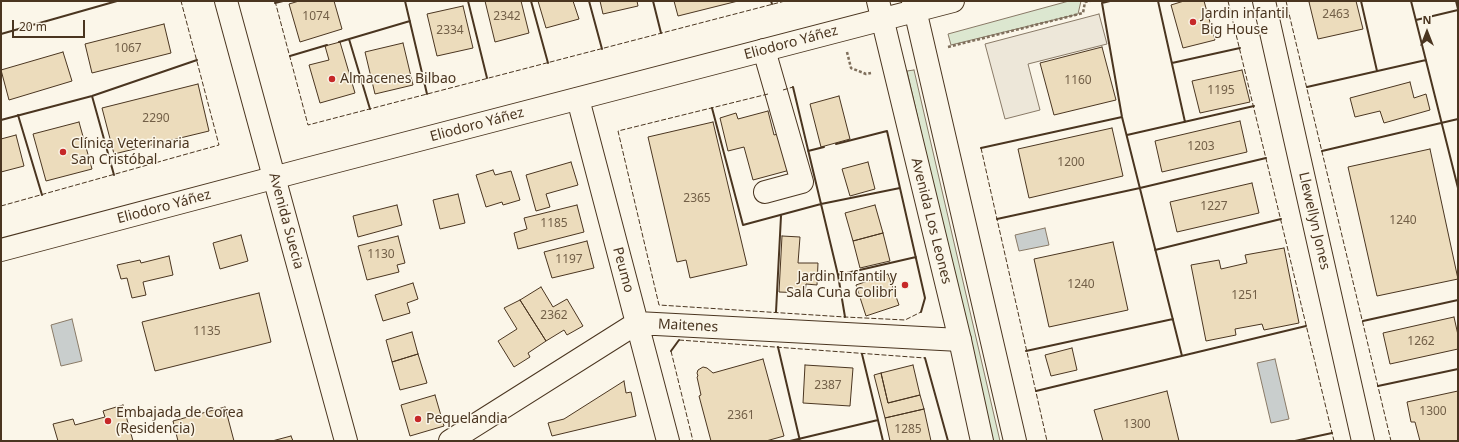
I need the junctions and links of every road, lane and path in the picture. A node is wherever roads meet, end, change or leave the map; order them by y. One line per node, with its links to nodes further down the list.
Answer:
1 (226, 1): 10 (main road, Avenida Suecia)
2 (953, 1): 5 (main road, Eliodoro Yáñez)
3 (1090, 1): 7 (path)
4 (1264, 1): 20 (main road, Llewellyn Jones)
5 (914, 6): 6 (main road, Eliodoro Yáñez); 19 (main road)
6 (881, 10): 8 (main road, Eliodoro Yáñez); 14 (main road, Avenida Los Leones)
7 (946, 47)
8 (764, 50): 9 (main road, Eliodoro Yáñez); 11 (main road)
9 (578, 99): 10 (main road, Eliodoro Yáñez); 13 (main road, Peumo)
10 (274, 178): 12 (main road, Eliodoro Yáñez); 15 (main road, Avenida Suecia)
11 (764, 192)
12 (1, 250)
13 (637, 323): 14 (main road, Maitenes); 16 (main road, Maitenes); 17 (main road, Peumo)
14 (960, 340): 18 (main road, Avenida Los Leones)
15 (346, 441)
16 (450, 441)
17 (668, 441)
18 (982, 441)
19 (1015, 441)
20 (1363, 441)

